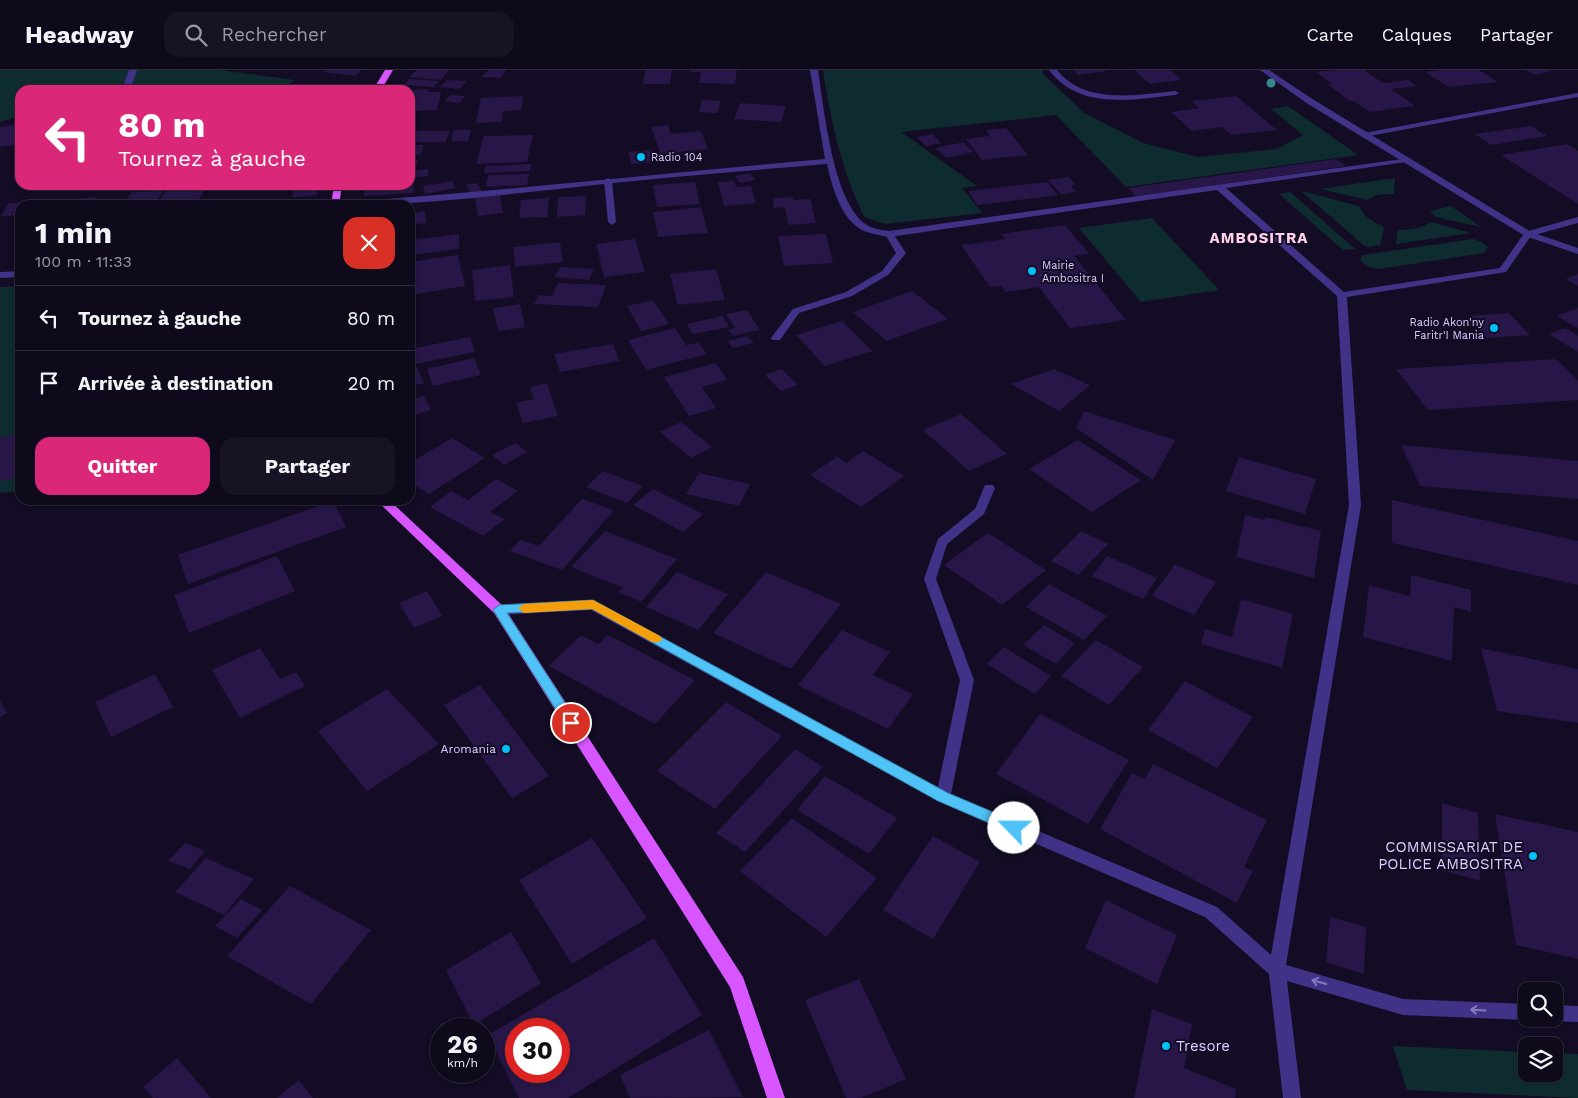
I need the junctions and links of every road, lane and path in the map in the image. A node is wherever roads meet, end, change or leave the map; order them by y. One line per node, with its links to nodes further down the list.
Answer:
1 (133, 70): 6 (street)
2 (389, 70): 7 (main road)
3 (814, 70): 12 (street)
4 (1053, 70): 8 (street)
5 (1264, 70): 10 (street)
6 (128, 85)
7 (380, 85)
8 (1176, 93)
9 (1578, 95): 10 (street)
10 (1364, 135): 11 (street)
11 (1406, 160): 14 (street); 19 (street)
12 (829, 161): 13 (street); 18 (street)
13 (608, 181): 15 (street); 17 (street)
14 (1219, 187): 18 (street); 23 (street)
15 (415, 200)
16 (1578, 220): 19 (street)
17 (612, 222)
18 (889, 234): 24 (street)
19 (1528, 234): 20 (street); 23 (street)
20 (1578, 251)
21 (15, 274): 22 (street)
22 (0, 275)
23 (1342, 296): 29 (street)
24 (776, 338)
25 (989, 488): 28 (street)
26 (387, 505): 27 (main road)
27 (499, 610): 28 (street); 33 (main road)
28 (943, 797): 29 (street)
29 (1277, 970): 30 (street, one-way to 29); 34 (street)
30 (1518, 1012)
31 (1563, 1013): 32 (street)
32 (1578, 1014)
33 (776, 1098)
34 (1292, 1098)

